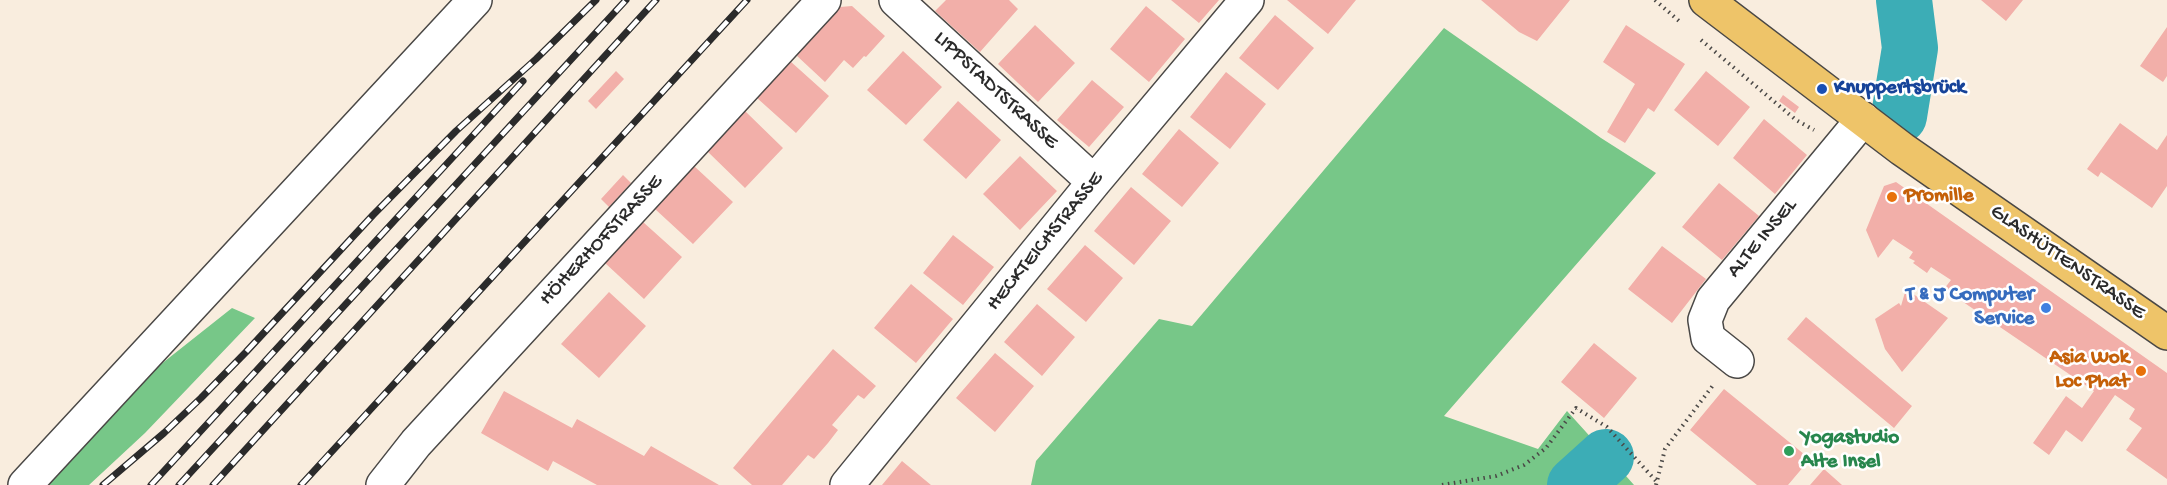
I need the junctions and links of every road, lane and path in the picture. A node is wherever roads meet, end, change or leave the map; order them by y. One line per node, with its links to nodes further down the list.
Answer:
1 (475, 0): 16 (street)
2 (824, 0): 14 (street, HÖHERHOFSTRASSE)
3 (896, 0): 11 (street, LIPPSTADTSTRASSE)
4 (1247, 0): 11 (street, HECKTEICHSTRASSE)
5 (1655, 0): 7 (path)
6 (1706, 0): 9 (main road, GLASHÜTTENSTRASSE)
7 (1681, 23)
8 (1699, 38): 10 (path)
9 (1863, 119): 10 (street, ALTE INSEL); 12 (main road, GLASHÜTTENSTRASSE)
10 (1841, 146): 13 (street, ALTE INSEL)
11 (1094, 182): 17 (street, HECKTEICHSTRASSE)
12 (2167, 333)
13 (1735, 360): 15 (path)
14 (396, 482)
15 (1656, 483): 18 (path)
16 (25, 485)
17 (847, 485)
18 (1442, 485)

